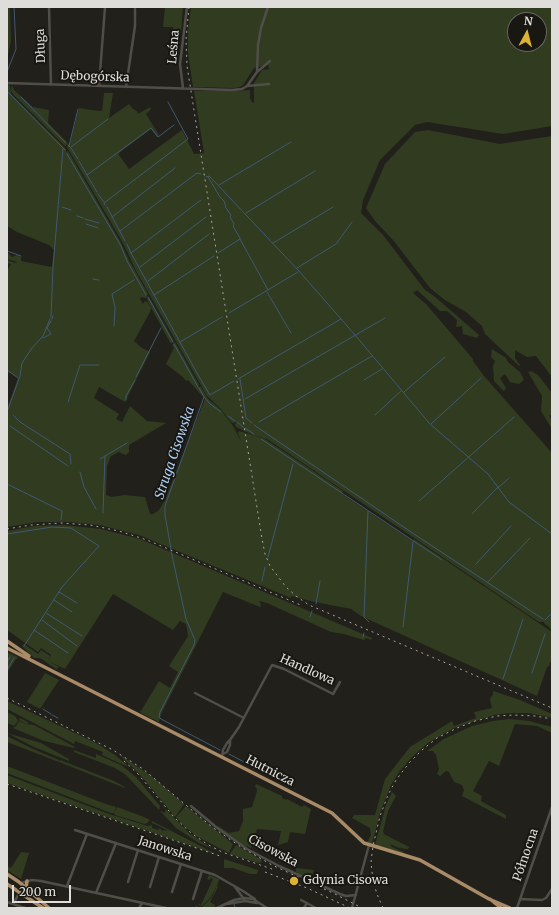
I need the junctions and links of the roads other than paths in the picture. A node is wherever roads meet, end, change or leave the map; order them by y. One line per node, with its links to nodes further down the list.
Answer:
1 (49, 7): 10 (street, Długa)
2 (105, 7): 11 (street)
3 (187, 7): 14 (street, Leśna)
4 (268, 7): 7 (street)
5 (135, 9): 13 (street)
6 (270, 62): 7 (street)
7 (256, 72): 12 (street)
8 (7, 83): 10 (street, Dębogórska)
9 (269, 84): 12 (street, Dębogórska)
10 (51, 85): 11 (street, Dębogórska)
11 (100, 86): 13 (street, Dębogórska)
12 (247, 86): 14 (street, Dębogórska)
13 (126, 87): 14 (street, Dębogórska)
14 (183, 88)
15 (7, 641): 17 (main road, Hutnicza)
16 (7, 648): 17 (main road, Hutnicza)
17 (17, 650): 21 (main road, Hutnicza)
18 (340, 682): 20 (street, Handlowa)
19 (195, 693): 20 (street)
20 (244, 718): 21 (street, Handlowa)
21 (223, 756): 27 (main road, Hutnicza)
22 (191, 806): 46 (street, Cisowska)
23 (552, 807): 51 (street, Północna)
24 (75, 830): 25 (street, Janowska)
25 (87, 834): 26 (street, Janowska); 37 (street)
26 (116, 843): 28 (street, Janowska); 45 (street)
27 (369, 845): 46 (street); 50 (main road, Hutnicza)
28 (138, 850): 29 (street, Janowska); 34 (street)
29 (159, 857): 30 (street, Janowska); 38 (street)
30 (180, 864): 31 (street, Janowska); 43 (street)
31 (202, 871): 39 (street, Janowska); 47 (street)
32 (8, 875): 35 (main road)
33 (27, 881): 35 (street); 37 (street); 40 (main road)
34 (128, 882)
35 (21, 884): 36 (main road); 40 (main road)
36 (8, 885): 42 (main road)
37 (67, 886): 45 (street)
38 (150, 887)
39 (234, 887): 44 (street, Janowska); 52 (street, Janowska)
40 (26, 888): 62 (main road)
41 (552, 889): 51 (street)
42 (20, 892): 57 (street); 61 (main road)
43 (172, 892)
44 (238, 892): 48 (street); 49 (street, Janowska)
45 (96, 893): 55 (street)
46 (356, 895): 69 (street)
47 (194, 899)
48 (236, 899): 49 (street); 58 (street)
49 (245, 899): 52 (street); 58 (street); 59 (street)
50 (489, 899): 70 (main road, Hutnicza); 71 (main road, Hutnicza)
51 (520, 899): 72 (street, Północna)
52 (255, 900): 59 (street, Janowska)
53 (300, 900): 56 (street)
54 (7, 902): 57 (street)
55 (142, 903): 63 (street); 64 (street)
56 (307, 903): 67 (street); 68 (street)
57 (13, 904): 60 (street)
58 (227, 904): 65 (street)
59 (260, 904): 66 (street)
60 (25, 908)
61 (43, 908)
62 (49, 908)
63 (139, 908)
64 (166, 908)
65 (217, 908)
66 (268, 908)
67 (304, 908)
68 (316, 908)
69 (352, 908)
70 (501, 908)
71 (510, 908)
72 (517, 908)

